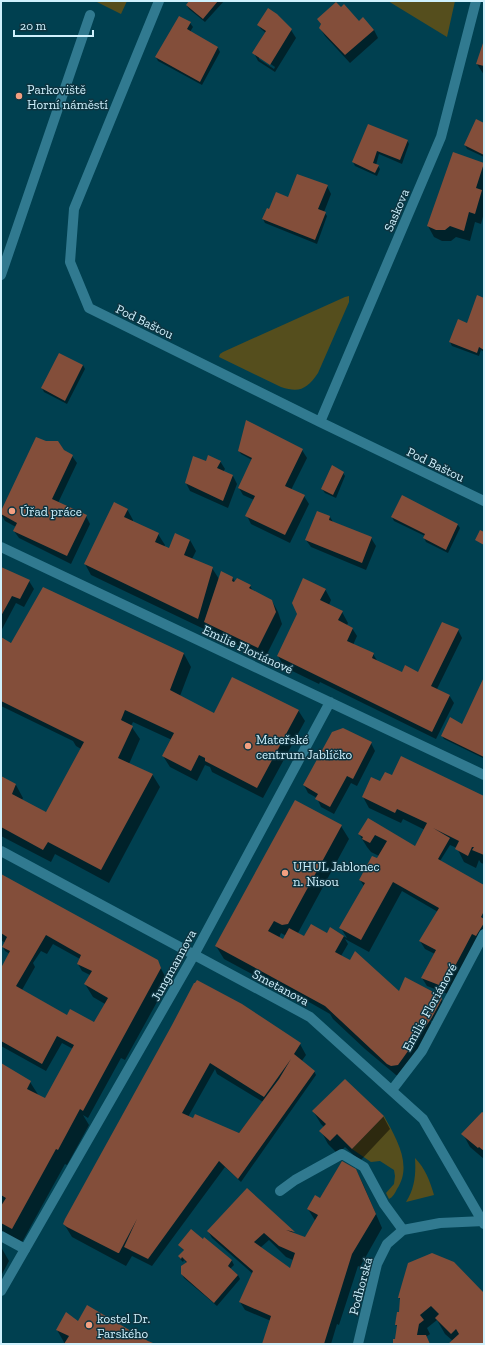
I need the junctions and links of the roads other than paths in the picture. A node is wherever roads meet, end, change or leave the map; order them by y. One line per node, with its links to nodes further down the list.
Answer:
1 (160, 1): 5 (street, Pod Baštou)
2 (476, 1): 5 (street, Saskova)
3 (90, 15): 4 (street)
4 (1, 275)
5 (320, 422): 6 (street, Pod Baštou)
6 (484, 501)
7 (1, 547): 8 (street, Emilie Floriánové)
8 (330, 702): 9 (street, Emilie Floriánové); 12 (street, Jungmannova)
9 (484, 775)
10 (1, 851): 12 (street, Smetanova)
11 (484, 934): 13 (street, Emilie Floriánové)
12 (194, 955): 13 (street, Smetanova); 18 (street, Jungmannova)
13 (392, 1090): 15 (street, Smetanova)
14 (280, 1191): 16 (street)
15 (483, 1222): 16 (street)
16 (403, 1230): 20 (street, Podhorská)
17 (1, 1236): 18 (street)
18 (24, 1249): 19 (street, Jungmannova)
19 (1, 1291)
20 (358, 1344)

